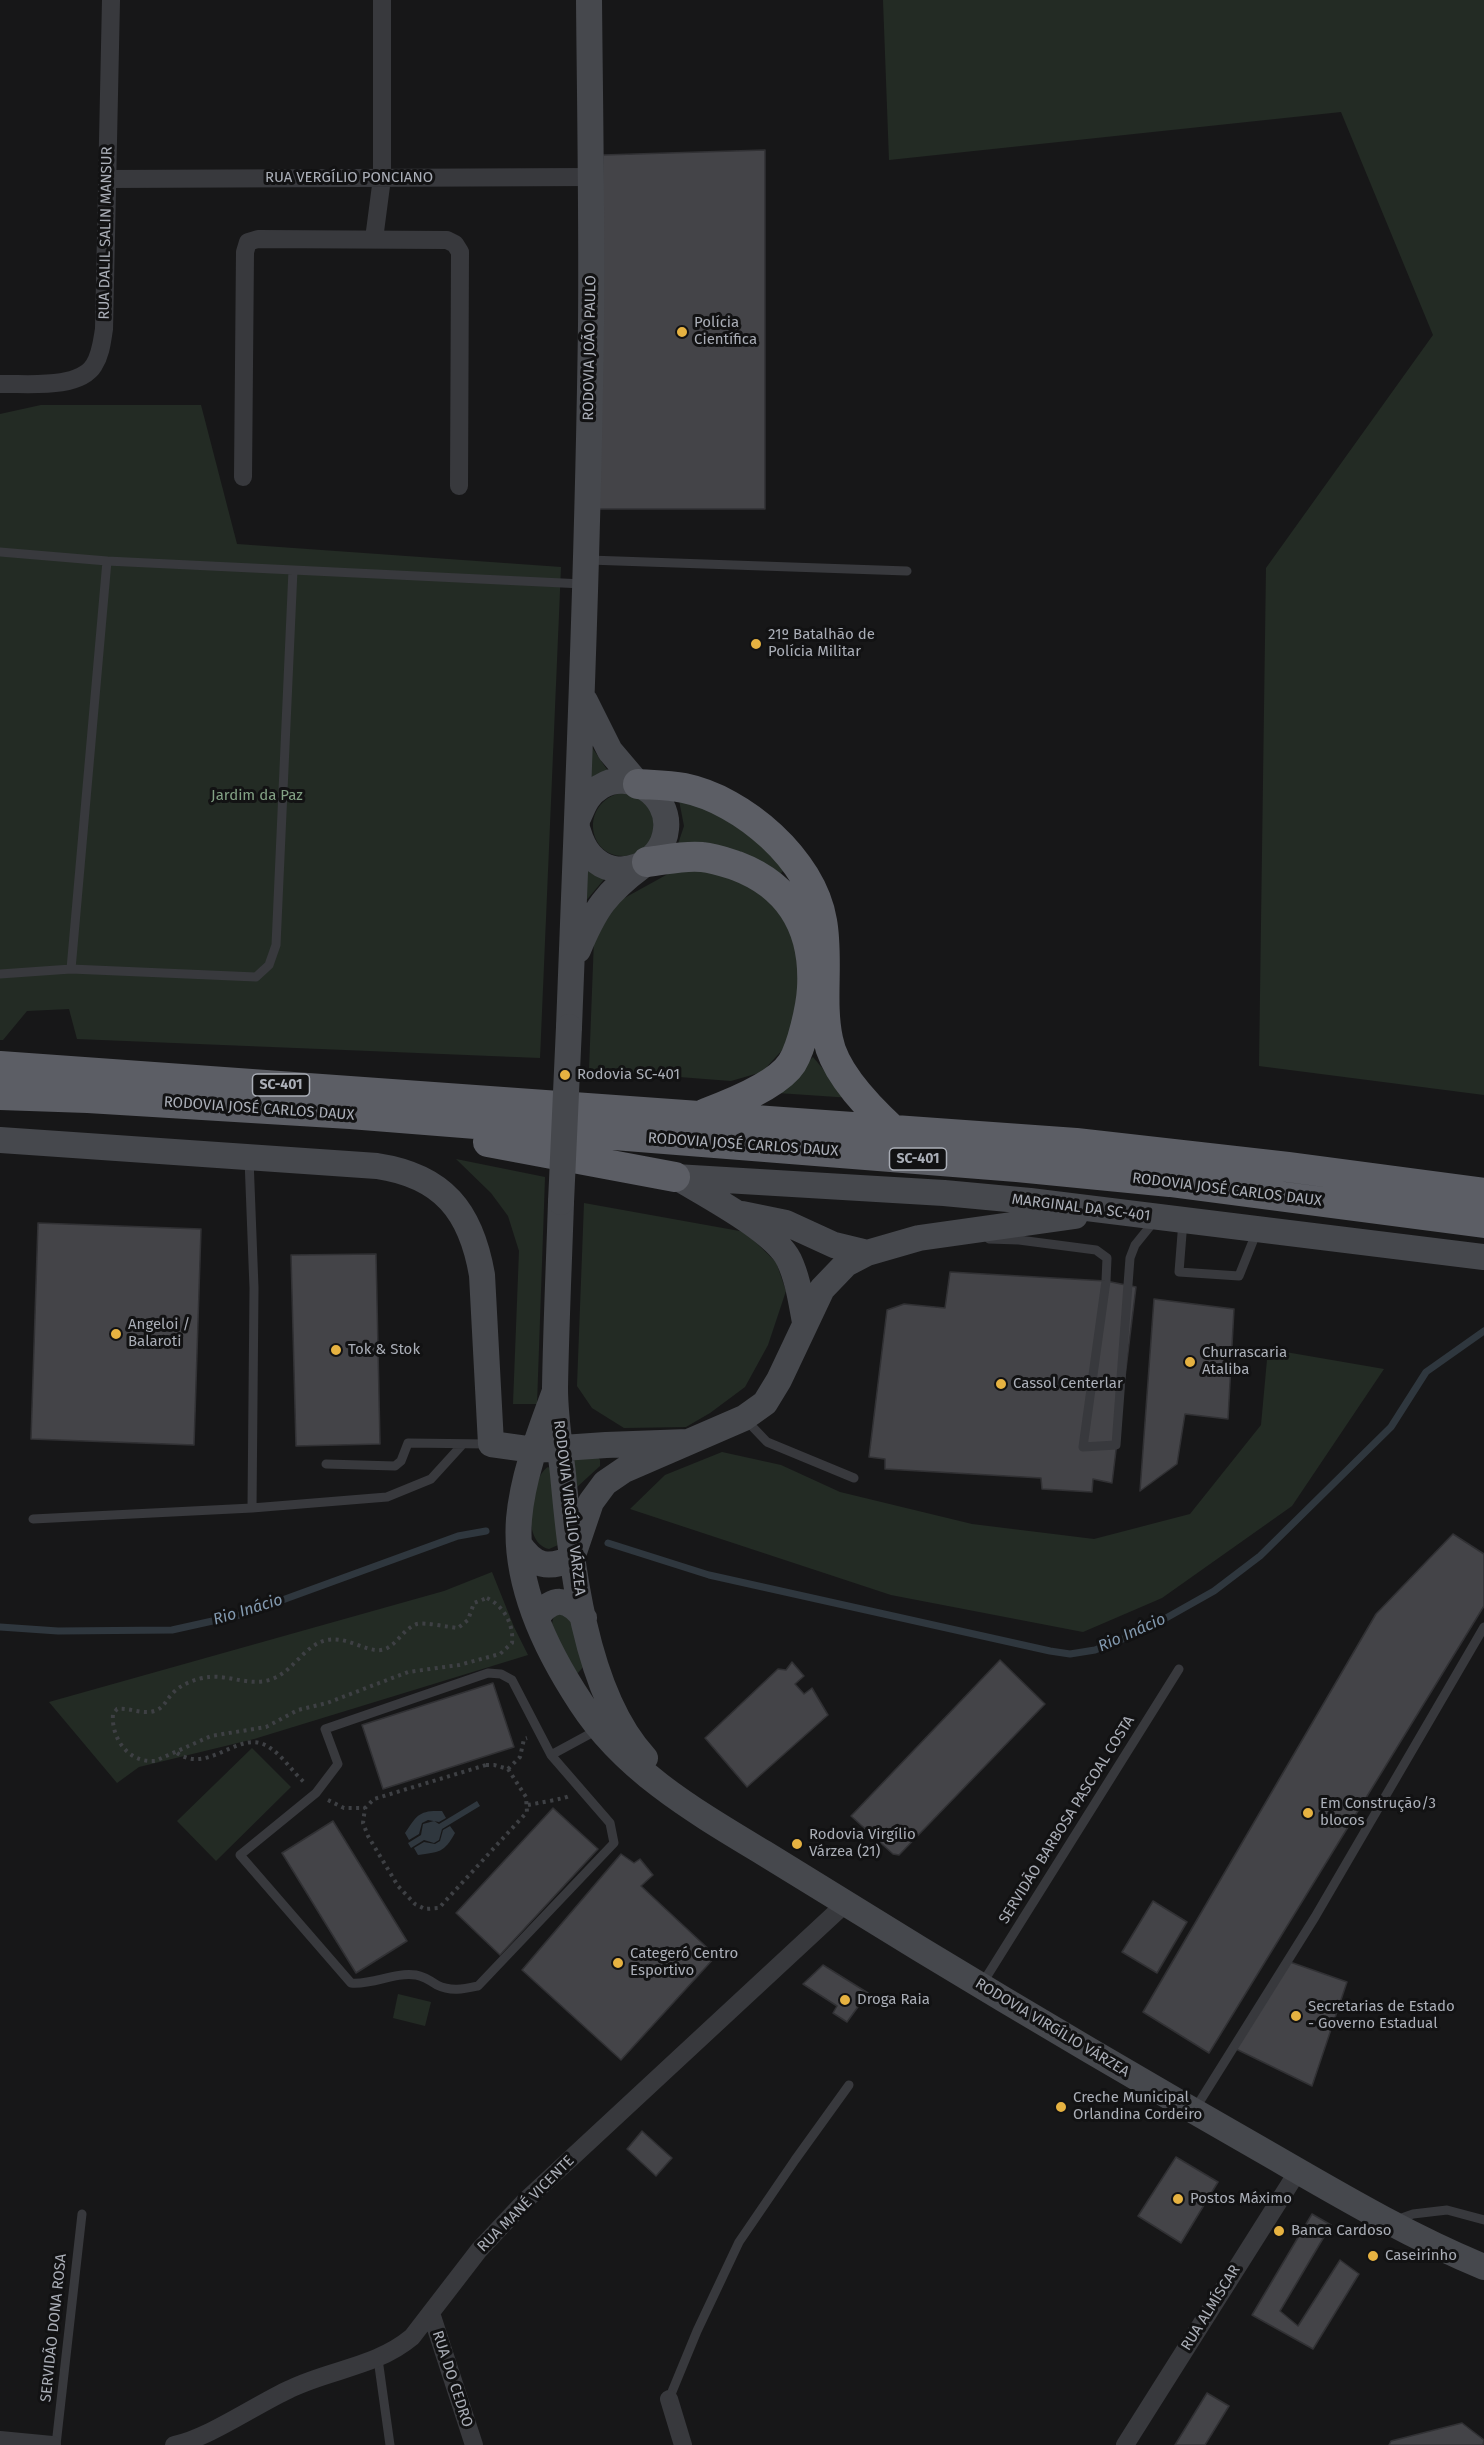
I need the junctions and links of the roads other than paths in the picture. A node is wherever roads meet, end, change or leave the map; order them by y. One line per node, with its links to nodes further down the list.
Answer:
1 (111, 0): 6 (street, RUA DALIL SALIN MANSUR)
2 (382, 0): 5 (street)
3 (589, 0): 4 (main road, RODOVIA JOÃO PAULO)
4 (591, 177): 5 (street, RUA VERGÍLIO PONCIANO); 15 (main road, RODOVIA JOÃO PAULO)
5 (382, 178): 6 (street, RUA VERGÍLIO PONCIANO); 7 (street)
6 (108, 179): 8 (street, RUA DALIL SALIN MANSUR)
7 (374, 239): 9 (street); 10 (street)
8 (0, 384)
9 (243, 477)
10 (459, 486)
11 (0, 552): 12 (lane)
12 (107, 561): 13 (lane); 21 (lane)
13 (293, 570): 15 (lane); 21 (lane)
14 (907, 571): 15 (lane)
15 (586, 572): 16 (main road, RODOVIA JOÃO PAULO)
16 (583, 696): 17 (main road, RODOVIA JOÃO PAULO); 18 (main road, RODOVIA JOÃO PAULO)
17 (638, 784): 18 (main road); 19 (main road); 27 (highway)
18 (578, 823): 19 (main road); 20 (main road, RODOVIA JOÃO PAULO)
19 (647, 862): 20 (main road, RODOVIA JOÃO PAULO); 26 (highway)
20 (572, 964): 32 (main road, RODOVIA JOÃO PAULO, bridge)
21 (71, 969): 22 (lane)
22 (0, 974)
23 (0, 1066): 26 (highway, RODOVIA JOSÉ CARLOS DAUX / SC-401)
24 (0, 1095): 25 (highway, RODOVIA JOSÉ CARLOS DAUX / SC-401)
25 (350, 1114): 30 (highway); 37 (highway, RODOVIA JOSÉ CARLOS DAUX / SC-401)
26 (701, 1115): 27 (highway, RODOVIA JOSÉ CARLOS DAUX / SC-401)
27 (894, 1131): 31 (highway, RODOVIA JOSÉ CARLOS DAUX / SC-401)
28 (0, 1140): 29 (main road)
29 (249, 1157): 48 (main road); 54 (lane)
30 (675, 1177): 33 (main road, MARGINAL DA SC-401); 34 (main road)
31 (1484, 1193)
32 (561, 1202): 43 (main road, RODOVIA VIRGÍLIO VÁRZEA)
33 (1108, 1211): 35 (main road, MARGINAL DA SC-401); 39 (main road)
34 (733, 1212): 40 (main road); 42 (main road)
35 (1158, 1218): 36 (main road, MARGINAL DA SC-401); 39 (lane)
36 (1183, 1221): 38 (main road, MARGINAL DA SC-401); 38 (lane)
37 (1484, 1223)
38 (1257, 1230): 41 (main road, MARGINAL DA SC-401)
39 (919, 1238): 40 (main road)
40 (867, 1253): 42 (main road)
41 (1484, 1257)
42 (805, 1322): 45 (main road)
43 (555, 1391): 44 (main road, RODOVIA VIRGÍLIO VÁRZEA); 51 (main road, RODOVIA VIRGÍLIO VÁRZEA)
44 (557, 1416): 49 (main road); 50 (main road, RODOVIA VIRGÍLIO VÁRZEA)
45 (744, 1418): 46 (main road); 53 (lane)
46 (688, 1443): 49 (main road); 57 (main road)
47 (462, 1444): 48 (lane); 52 (lane); 54 (lane)
48 (491, 1444): 51 (main road)
49 (606, 1444): 50 (main road)
50 (560, 1448): 51 (main road); 57 (main road, RODOVIA VIRGÍLIO VÁRZEA)
51 (534, 1450): 56 (main road, RODOVIA VIRGÍLIO VÁRZEA)
52 (326, 1464)
53 (854, 1478)
54 (252, 1508): 55 (lane)
55 (33, 1519)
56 (519, 1544): 57 (main road); 58 (main road, RODOVIA VIRGÍLIO VÁRZEA)
57 (572, 1558): 59 (main road, RODOVIA VIRGÍLIO VÁRZEA)
58 (536, 1618): 59 (main road); 62 (main road, RODOVIA VIRGÍLIO VÁRZEA)
59 (584, 1618): 64 (main road, RODOVIA VIRGÍLIO VÁRZEA)
60 (1484, 1627): 68 (lane)
61 (1179, 1669): 66 (lane, SERVIDÃO BARBOSA PASCOAL COSTA)
62 (599, 1729): 63 (lane); 64 (main road, RODOVIA VIRGÍLIO VÁRZEA)
63 (551, 1755): 63 (lane)
64 (692, 1807): 65 (main road, RODOVIA VIRGÍLIO VÁRZEA)
65 (845, 1904): 66 (main road, RODOVIA VIRGÍLIO VÁRZEA); 74 (street, RUA MANÉ VICENTE)
66 (980, 1986): 68 (main road, RODOVIA VIRGÍLIO VÁRZEA)
67 (849, 2085): 76 (lane)
68 (1193, 2111): 69 (main road, RODOVIA VIRGÍLIO VÁRZEA)
69 (1298, 2171): 72 (main road, RODOVIA VIRGÍLIO VÁRZEA); 83 (street, RUA ALMÍSCAR)
70 (82, 2214): 79 (lane, SERVIDÃO DONA ROSA)
71 (1484, 2220): 72 (lane)
72 (1388, 2222): 73 (main road, RODOVIA VIRGÍLIO VÁRZEA)
73 (1484, 2267)
74 (431, 2313): 75 (street, RUA MANÉ VICENTE); 81 (street, RUA DO CEDRO)
75 (378, 2359): 78 (street, RUA MANÉ VICENTE); 80 (lane)
76 (669, 2399): 82 (street)
77 (0, 2440): 79 (street)
78 (180, 2444)
79 (54, 2445)
80 (390, 2445)
81 (474, 2445)
82 (683, 2445)
83 (1125, 2445)

